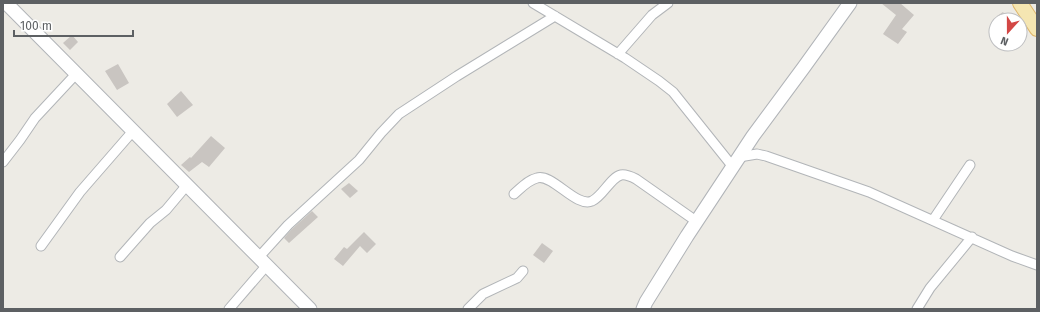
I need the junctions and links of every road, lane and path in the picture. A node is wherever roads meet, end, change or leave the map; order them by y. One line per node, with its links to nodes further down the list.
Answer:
1 (6, 3): 9 (main road)
2 (533, 3): 6 (street)
3 (668, 3): 8 (street)
4 (850, 3): 12 (main road)
5 (1020, 3): 7 (main road)
6 (555, 16): 8 (street); 21 (street)
7 (1037, 29)
8 (618, 54): 12 (street)
9 (76, 74): 10 (main road); 11 (street)
10 (133, 131): 14 (main road); 19 (street)
11 (3, 162)
12 (736, 162): 16 (street); 17 (main road)
13 (970, 165): 16 (street)
14 (187, 185): 20 (street); 21 (main road)
15 (514, 194): 17 (street)
16 (933, 220): 18 (street)
17 (696, 221): 27 (main road)
18 (972, 238): 22 (street); 28 (street)
19 (41, 246)
20 (120, 256)
21 (263, 261): 24 (street); 25 (main road)
22 (1037, 265)
23 (523, 271): 26 (street)
24 (229, 309)
25 (310, 309)
26 (468, 309)
27 (643, 309)
28 (917, 309)

